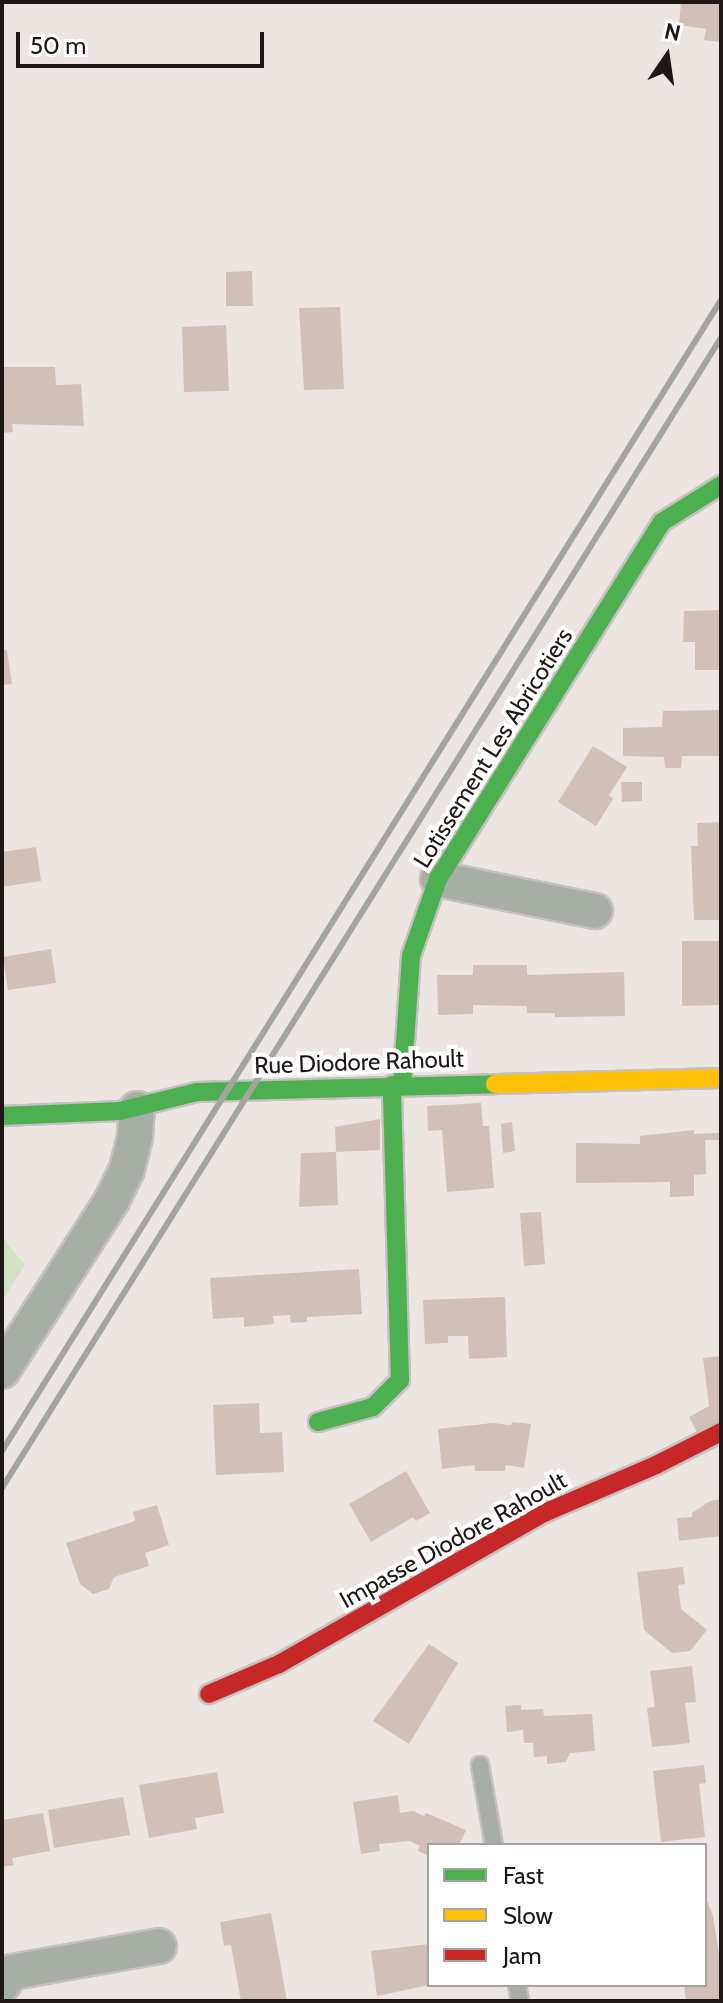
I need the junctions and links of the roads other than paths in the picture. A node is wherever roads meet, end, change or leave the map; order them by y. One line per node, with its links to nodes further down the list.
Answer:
1 (721, 485): 2 (street, Lotissement Les Abricotiers)
2 (438, 879): 3 (street); 5 (street, Lotissement Les Abricotiers)
3 (595, 911)
4 (721, 1078): 5 (street, Rue Diodore Rahoult)
5 (397, 1085): 6 (street, Rue Diodore Rahoult); 9 (street, Lotissement Les Abricotiers)
6 (137, 1109): 7 (street, Rue Diodore Rahoult); 8 (street)
7 (2, 1116)
8 (2, 1371)
9 (318, 1422)
10 (721, 1432): 11 (street, Impasse Diodore Rahoult)
11 (209, 1694)
12 (480, 1765): 13 (lane)
13 (494, 1843)
14 (159, 1946): 15 (street)
15 (2, 1985)

